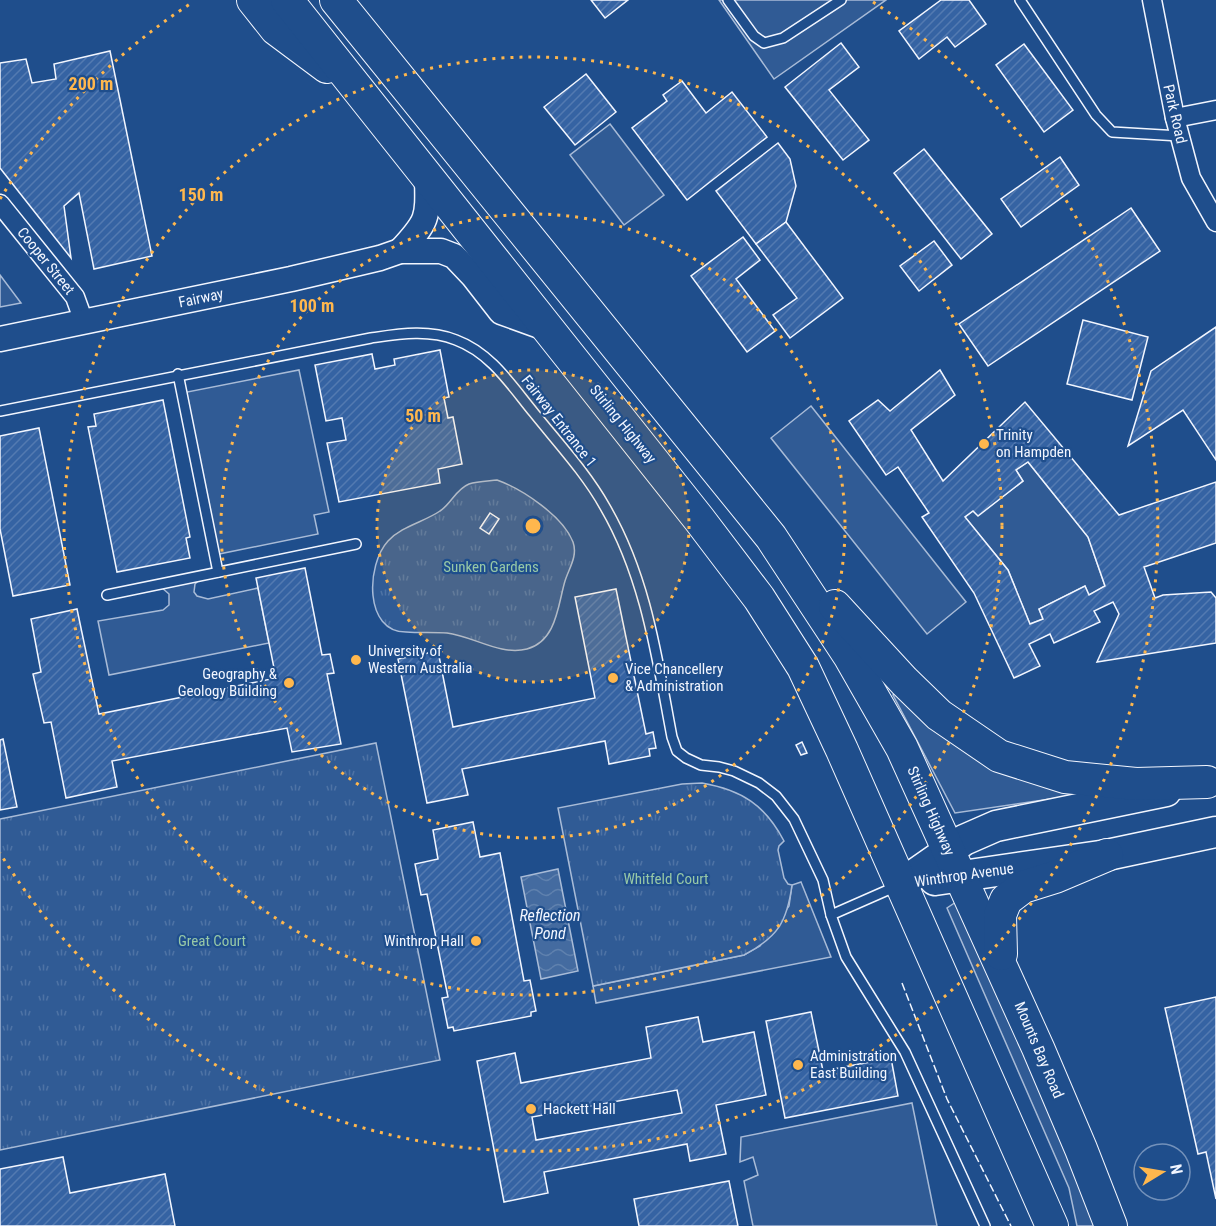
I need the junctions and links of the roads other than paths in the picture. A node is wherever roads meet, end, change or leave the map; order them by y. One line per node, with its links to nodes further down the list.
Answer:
1 (253, 0): 8 (highway)
2 (287, 0): 8 (highway, Stirling Highway)
3 (336, 0): 20 (highway, Stirling Highway)
4 (728, 0): 5 (lane)
5 (841, 0)
6 (1020, 0): 10 (lane)
7 (1152, 0): 10 (street, Park Road)
8 (359, 90): 11 (highway, Stirling Highway)
9 (1216, 110): 10 (street)
10 (1177, 127): 13 (street, Park Road)
11 (426, 177): 14 (street); 16 (highway, Stirling Highway)
12 (0, 204): 15 (street, Cooper Street)
13 (1216, 222)
14 (400, 251): 15 (street, Fairway); 16 (street)
15 (84, 322): 17 (street, Fairway)
16 (548, 329): 28 (highway, Stirling Highway)
17 (0, 339)
18 (178, 374): 19 (lane, Fairway Entrance 1); 22 (lane); 29 (lane, Fairway Entrance 1)
19 (0, 411)
20 (771, 537): 24 (highway); 27 (highway, Stirling Highway)
21 (356, 544): 22 (lane)
22 (218, 572): 23 (lane)
23 (107, 595)
24 (1211, 781): 27 (main road, Winthrop Avenue)
25 (1216, 832): 26 (main road, Winthrop Avenue)
26 (1107, 855): 27 (main road, Winthrop Avenue); 30 (highway)
27 (955, 864): 28 (main road, Winthrop Avenue); 30 (highway, Mounts Bay Road)
28 (901, 884): 29 (lane); 32 (highway)
29 (831, 915): 31 (lane, Fairway Entrance 1)
30 (1003, 968): 33 (highway, Mounts Bay Road)
31 (985, 1226)
32 (1052, 1226)
33 (1111, 1226)

